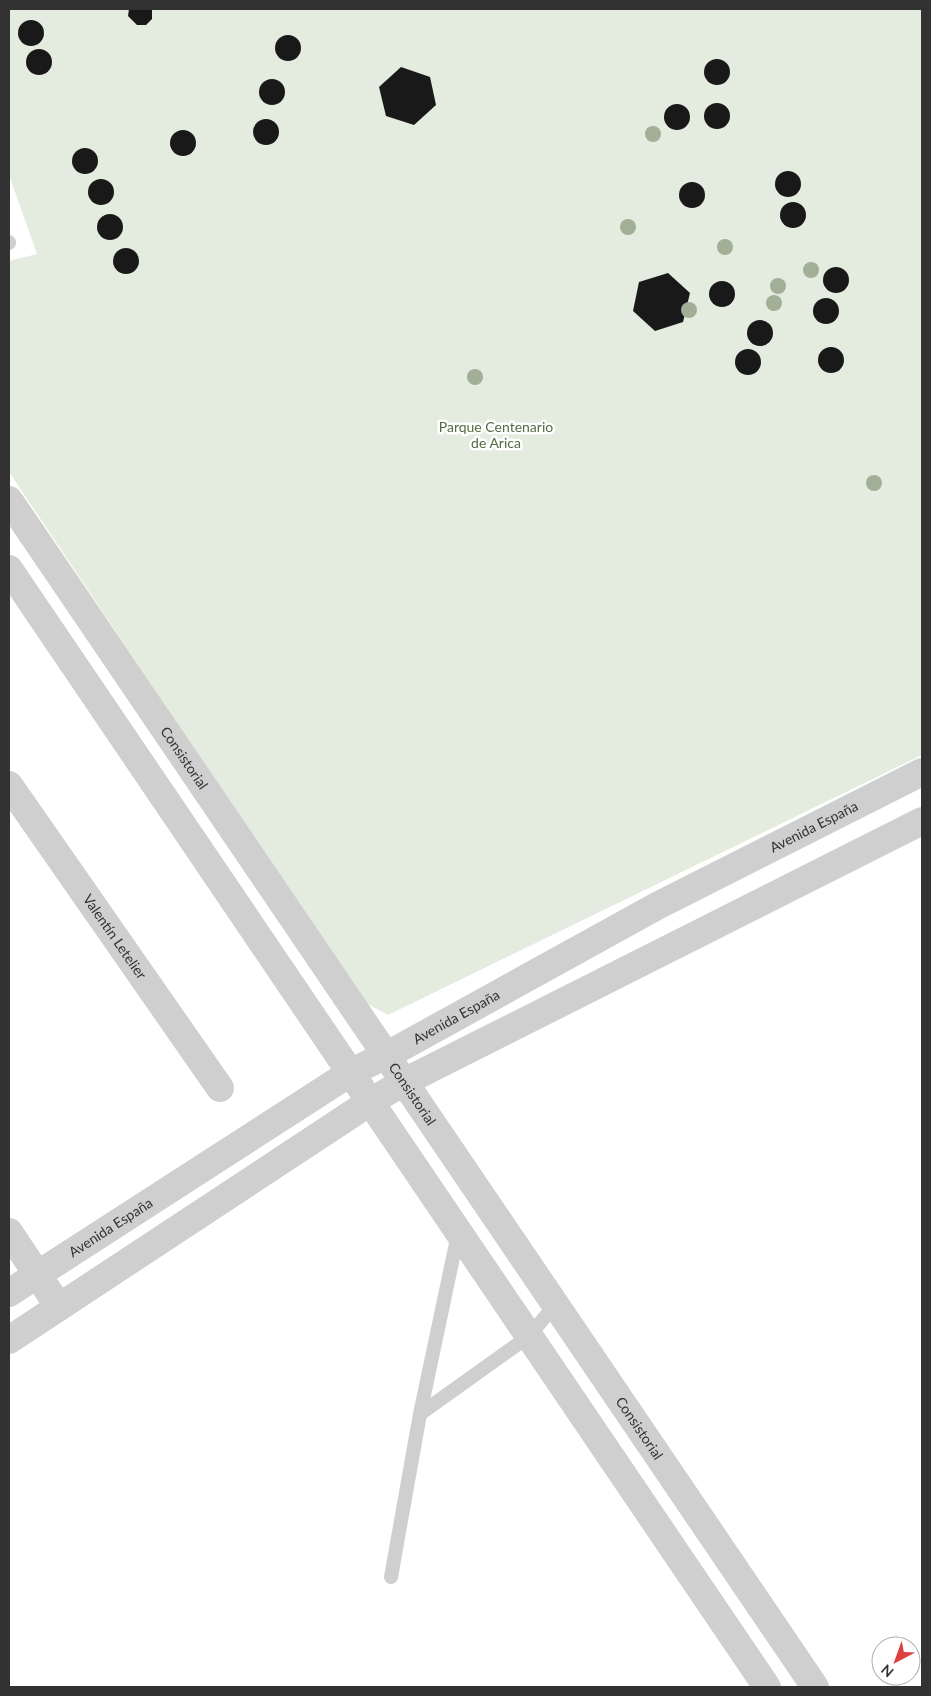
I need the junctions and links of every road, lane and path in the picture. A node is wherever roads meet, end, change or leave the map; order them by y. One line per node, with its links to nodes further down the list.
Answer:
1 (9, 500): 6 (street, Consistorial)
2 (9, 569): 7 (street)
3 (922, 772): 6 (street, Avenida España)
4 (9, 785): 9 (street, Valentín Letelier)
5 (922, 821): 8 (street)
6 (385, 1055): 7 (street, Avenida España); 8 (street, Consistorial)
7 (350, 1073): 10 (street); 13 (street, Avenida España)
8 (404, 1082): 10 (street); 15 (street, Consistorial)
9 (220, 1088)
10 (370, 1102): 12 (street); 16 (street)
11 (9, 1232): 13 (street)
12 (458, 1233): 17 (street); 19 (lane)
13 (37, 1274): 14 (street, Avenida España); 16 (street)
14 (9, 1293)
15 (555, 1305): 17 (lane); 22 (street, Consistorial)
16 (59, 1308): 18 (street)
17 (528, 1336): 19 (lane); 21 (street)
18 (9, 1340)
19 (420, 1414): 20 (lane)
20 (391, 1577)
21 (767, 1687)
22 (815, 1687)

